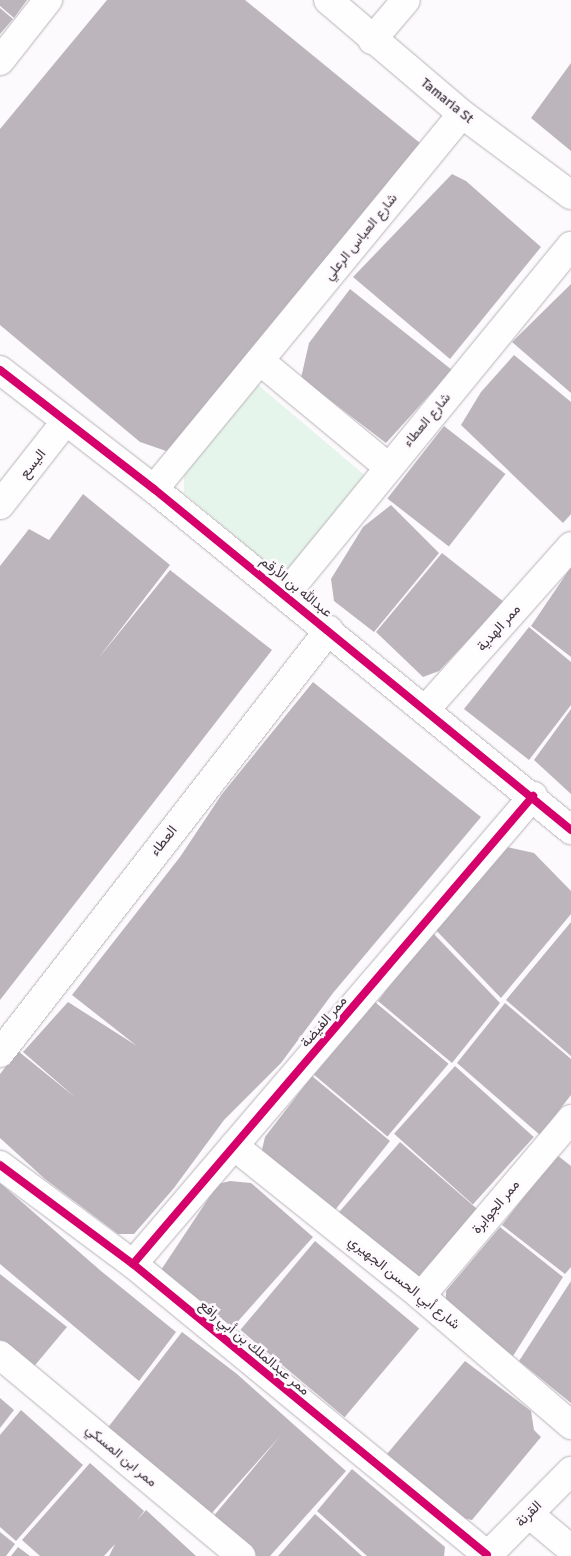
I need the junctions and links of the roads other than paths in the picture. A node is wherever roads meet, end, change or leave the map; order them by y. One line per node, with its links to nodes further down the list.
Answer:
1 (48, 0): 5 (street)
2 (328, 0): 4 (street, Tamaria St)
3 (406, 0): 4 (street)
4 (372, 40): 6 (street, Tamaria St)
5 (0, 61)
6 (462, 114): 7 (street, Tamaria St); 9 (street, شارع العباس الرعلي)
7 (571, 195)
8 (571, 246): 12 (street, شارع العطاء)
9 (260, 361): 12 (street); 13 (street, شارع العباس الرعلي)
10 (0, 370): 11 (street, عبدالله بن الأرقم)
11 (65, 422): 13 (street, عبدالله بن الأرقم); 14 (street, اليسع)
12 (388, 467): 16 (street, شارع العطاء)
13 (154, 489): 16 (street, عبدالله بن الأرقم)
14 (0, 505)
15 (571, 546): 18 (street, ممر الهدية)
16 (285, 595): 17 (street, عبدالله بن الأرقم)
17 (329, 630): 18 (street, عبدالله بن الأرقم); 21 (street, العطاء)
18 (426, 709): 19 (street, عبدالله بن الأرقم)
19 (533, 796): 20 (street, عبدالله بن الأرقم); 23 (street, ممر الفيضة)
20 (571, 830)
21 (0, 1053)
22 (571, 1119): 26 (street, ممر الجوابرة)
23 (234, 1146): 25 (street, ممر الفيضة); 26 (street, شارع أبي الحسن الجهيري)
24 (0, 1165): 25 (street, ممر عبدالملك بن أبي رافع)
25 (133, 1264): 33 (street, ممر عبدالملك بن أبي رافع)
26 (421, 1296): 28 (street, شارع أبي الحسن الجهيري)
27 (0, 1355): 32 (street, ممر ابن المسكي)
28 (571, 1424)
29 (571, 1471): 30 (street, القرنة)
30 (529, 1514): 31 (street); 33 (street, القرنة)
31 (571, 1549)
32 (241, 1556)
33 (487, 1556)

